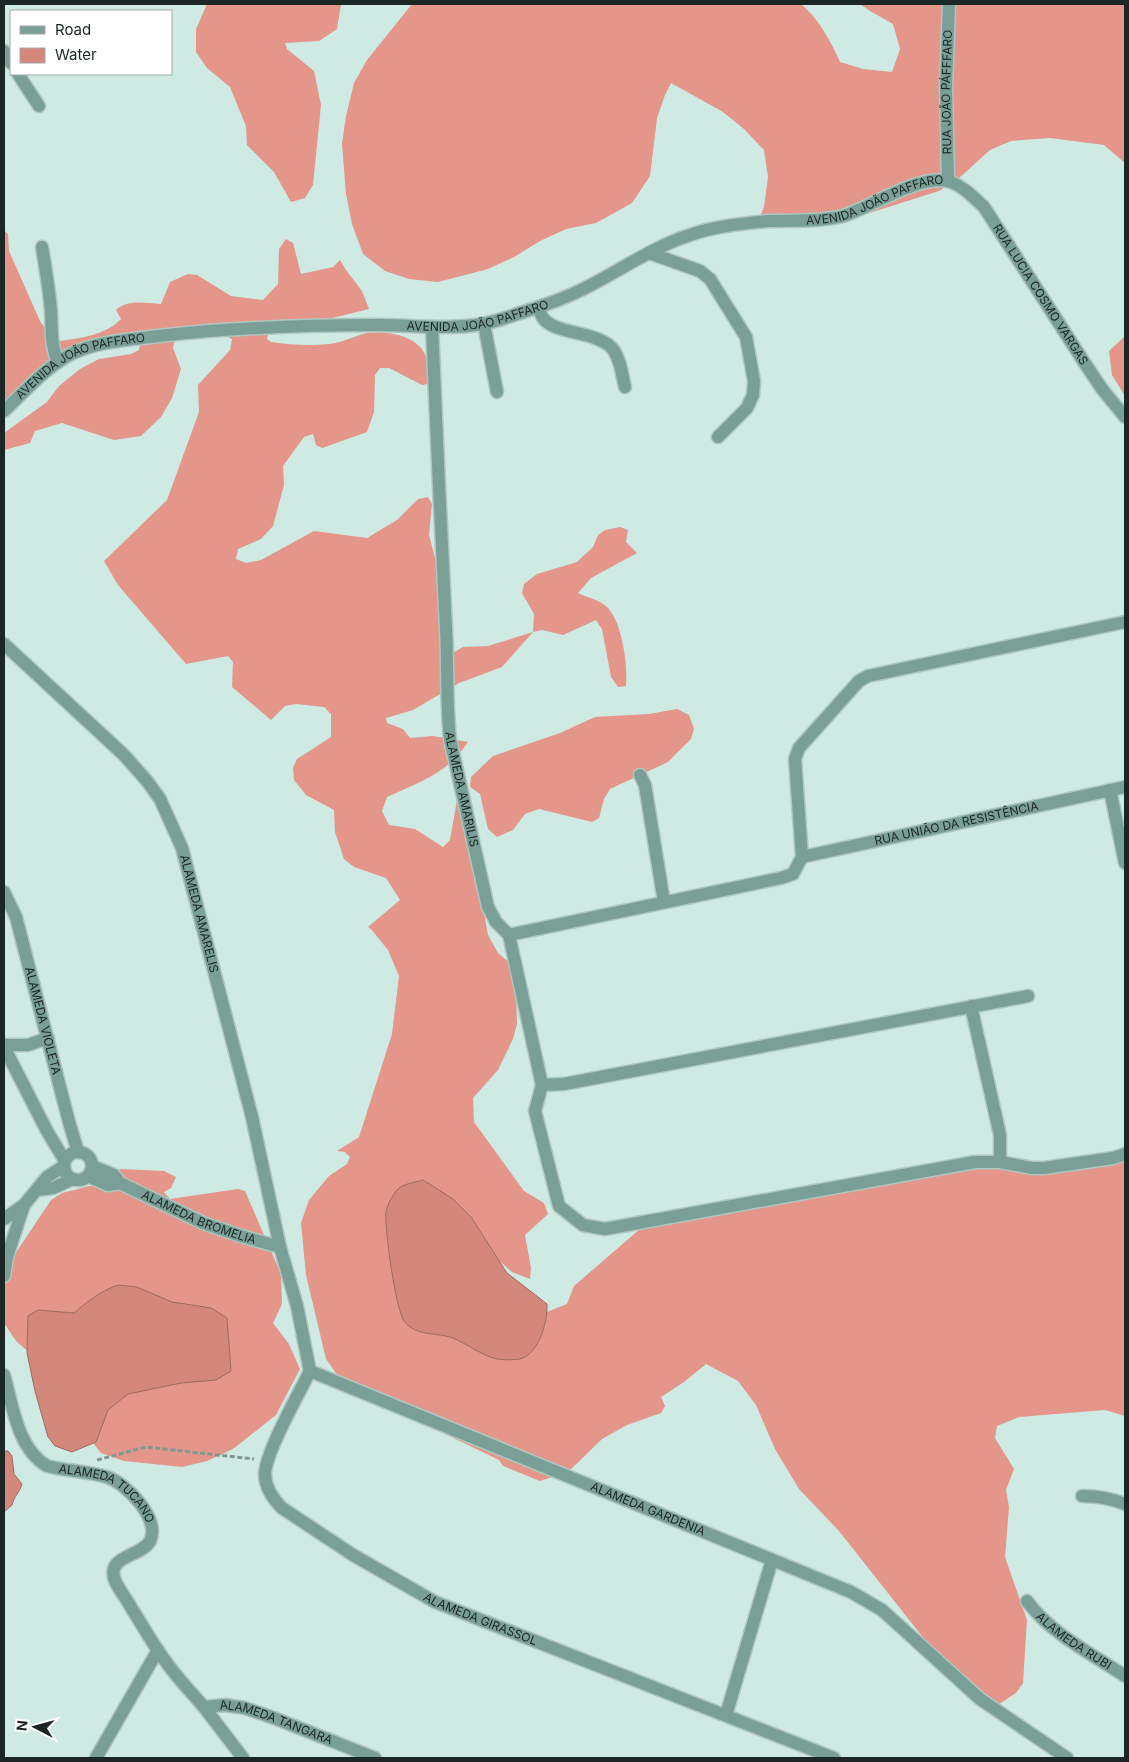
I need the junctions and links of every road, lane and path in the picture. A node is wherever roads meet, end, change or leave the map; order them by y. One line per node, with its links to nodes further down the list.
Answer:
1 (948, 4): 4 (street, RUA JOÃO PÁFFFARO)
2 (19, 75): 3 (street)
3 (39, 106)
4 (948, 181): 6 (street, AVENIDA JOÃO PAFFARO); 14 (street, RUA LUCIA COSMO VARGAS)
5 (42, 247): 10 (street)
6 (649, 253): 7 (street, AVENIDA JOÃO PAFFARO); 15 (street)
7 (539, 307): 8 (street, AVENIDA JOÃO PAFFARO); 11 (street)
8 (484, 324): 9 (street, AVENIDA JOÃO PAFFARO); 12 (street)
9 (432, 327): 10 (street, AVENIDA JOÃO PAFFARO); 25 (street, ALAMEDA AMARILIS)
10 (58, 362): 13 (street, AVENIDA JOÃO PAFFARO)
11 (625, 387)
12 (497, 392)
13 (4, 411)
14 (1125, 417)
15 (718, 437)
16 (1125, 622): 21 (street)
17 (4, 644): 40 (street, ALAMEDA AMARELIS)
18 (640, 776): 24 (street)
19 (1125, 787): 20 (street)
20 (1110, 790): 21 (street, RUA UNIÃO DA RESISTÊNCIA); 22 (street)
21 (802, 857): 24 (street)
22 (1125, 863)
23 (4, 892): 28 (street, ALAMEDA VIOLETA)
24 (664, 902): 25 (street)
25 (509, 935): 30 (street, ALAMEDA AMARILIS)
26 (1028, 996): 27 (street)
27 (971, 1006): 30 (street); 33 (street)
28 (48, 1038): 29 (street); 31 (street, ALAMEDA VIOLETA)
29 (4, 1046): 34 (street)
30 (542, 1085): 33 (street, ALAMEDA AMARILIS)
31 (78, 1152): 34 (street); 35 (street)
32 (1119, 1156): 33 (street)
33 (1000, 1162)
34 (64, 1163): 36 (street); 37 (street)
35 (90, 1171): 36 (street); 40 (street, ALAMEDA BROMELIA)
36 (73, 1179): 37 (street)
37 (37, 1190): 38 (street)
38 (24, 1205): 39 (street); 41 (street)
39 (4, 1219)
40 (280, 1247): 42 (street)
41 (4, 1276)
42 (310, 1371): 44 (street, ALAMEDA GIRASSOL); 48 (street, ALAMEDA GARDENIA)
43 (4, 1375): 50 (street, ALAMEDA TUCANO)
44 (268, 1461): 45 (path); 53 (street, ALAMEDA GIRASSOL)
45 (89, 1462)
46 (1082, 1496): 47 (street)
47 (1125, 1504)
48 (772, 1560): 53 (street); 58 (street, ALAMEDA GARDENIA)
49 (1028, 1601): 51 (street, ALAMEDA RUBI)
50 (158, 1650): 52 (street, ALAMEDA TUCANO); 54 (street)
51 (1125, 1676)
52 (204, 1707): 55 (street, ALAMEDA TUCANO); 56 (street, ALAMEDA TANGARA)
53 (726, 1715): 57 (street, ALAMEDA GIRASSOL)
54 (96, 1758)
55 (243, 1758)
56 (375, 1758)
57 (834, 1758)
58 (1067, 1758)

